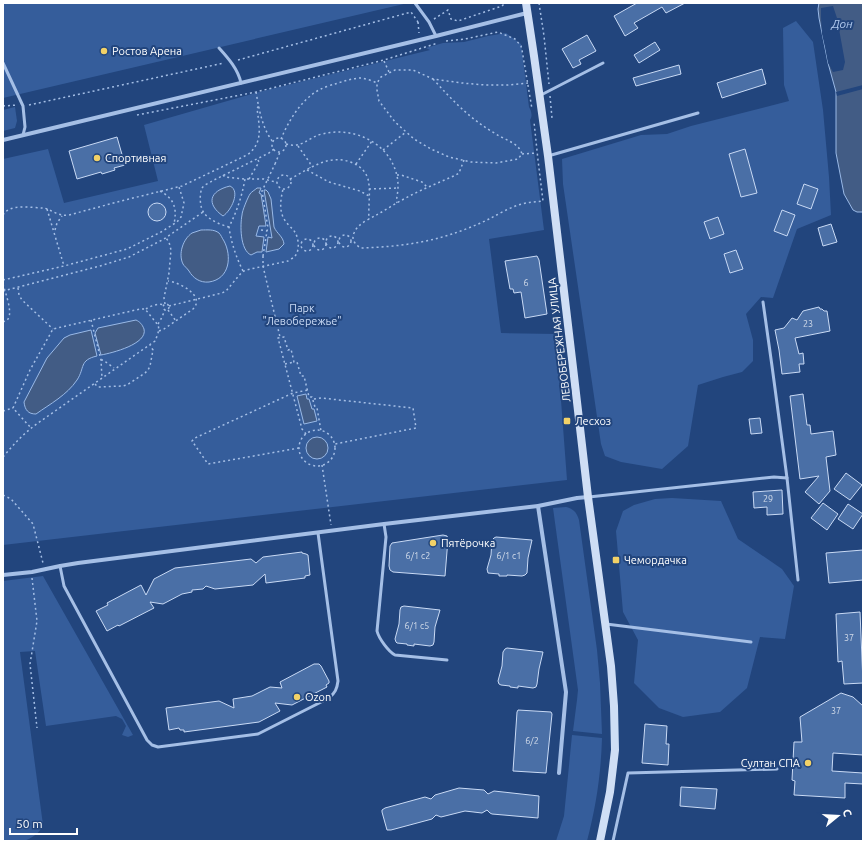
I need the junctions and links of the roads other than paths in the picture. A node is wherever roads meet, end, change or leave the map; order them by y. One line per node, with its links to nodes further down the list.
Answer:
1 (415, 3): 4 (lane)
2 (526, 3): 3 (main road, ЛЕВОБЕРЕЖНАЯ УЛИЦА)
3 (528, 13): 4 (street); 9 (main road, ЛЕВОБЕРЕЖНАЯ УЛИЦА)
4 (436, 36): 8 (street)
5 (219, 48): 8 (lane)
6 (603, 63): 9 (lane)
7 (3, 64): 11 (lane)
8 (242, 83): 11 (street)
9 (540, 96): 13 (main road, ЛЕВОБЕРЕЖНАЯ УЛИЦА)
10 (698, 113): 13 (lane)
11 (23, 135): 12 (street)
12 (3, 140)
13 (548, 156): 16 (main road, ЛЕВОБЕРЕЖНАЯ УЛИЦА)
14 (763, 302): 15 (lane)
15 (787, 478): 16 (lane); 22 (lane)
16 (588, 497): 17 (street); 23 (main road, ЛЕВОБЕРЕЖНАЯ УЛИЦА)
17 (538, 506): 18 (street); 27 (street)
18 (384, 524): 19 (street); 25 (lane)
19 (318, 533): 20 (street); 20 (lane)
20 (60, 566): 21 (street)
21 (3, 575)
22 (798, 580)
23 (606, 624): 24 (lane); 28 (main road, ЛЕВОБЕРЕЖНАЯ УЛИЦА)
24 (751, 642)
25 (447, 660)
26 (777, 769): 29 (lane)
27 (559, 773)
28 (600, 841)
29 (613, 841)

